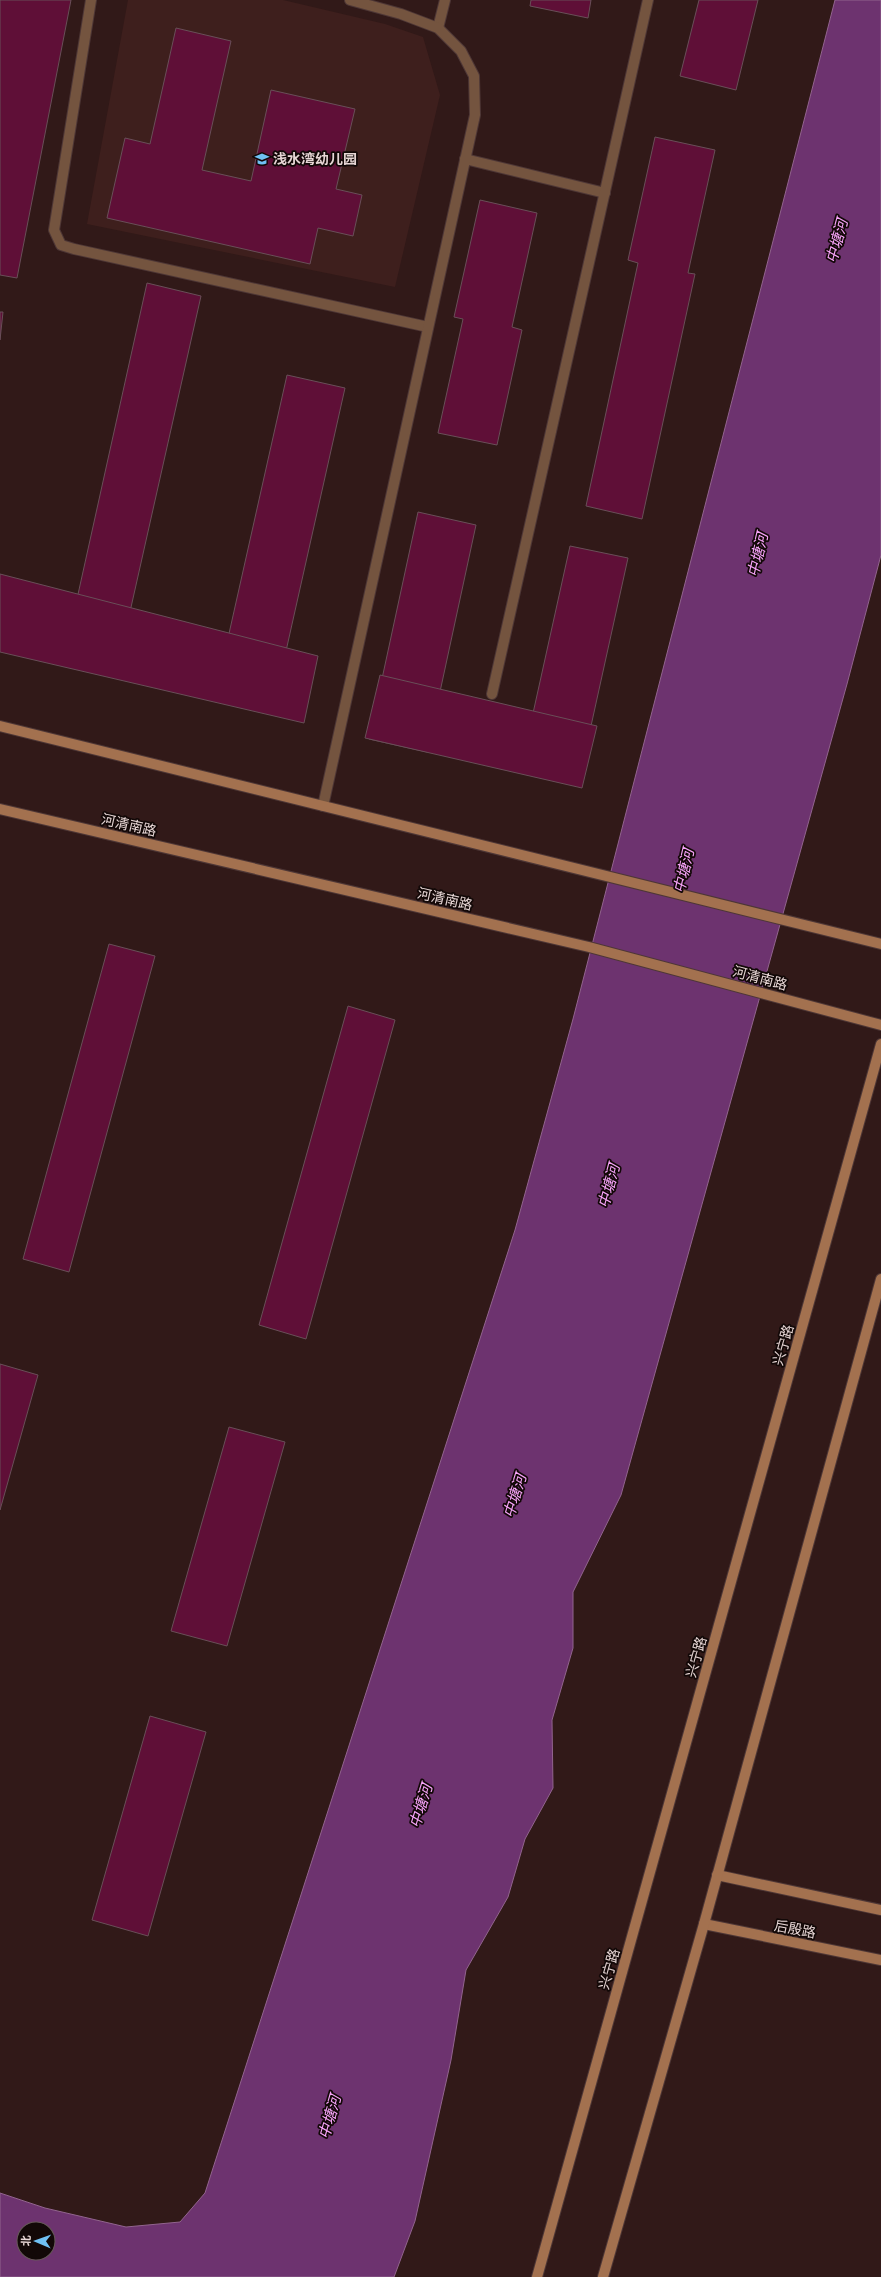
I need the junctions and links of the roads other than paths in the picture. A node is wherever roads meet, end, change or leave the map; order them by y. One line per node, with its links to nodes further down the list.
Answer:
1 (91, 0): 8 (lane)
2 (350, 0): 5 (lane)
3 (445, 0): 5 (lane)
4 (648, 0): 7 (lane)
5 (438, 28): 6 (lane)
6 (466, 159): 7 (lane); 8 (lane)
7 (605, 193): 9 (lane)
8 (428, 327): 11 (lane)
9 (492, 694)
10 (0, 726): 11 (main road)
11 (323, 806): 13 (main road)
12 (0, 809): 14 (main road, 河清南路)
13 (881, 944)
14 (881, 1026)
15 (881, 1044): 21 (main road, 兴宁路)
16 (881, 1279): 17 (main road)
17 (717, 1875): 18 (main road); 19 (main road)
18 (881, 1910)
19 (704, 1924): 20 (main road, 后殷路); 22 (main road)
20 (881, 1960)
21 (537, 2277)
22 (603, 2277)

